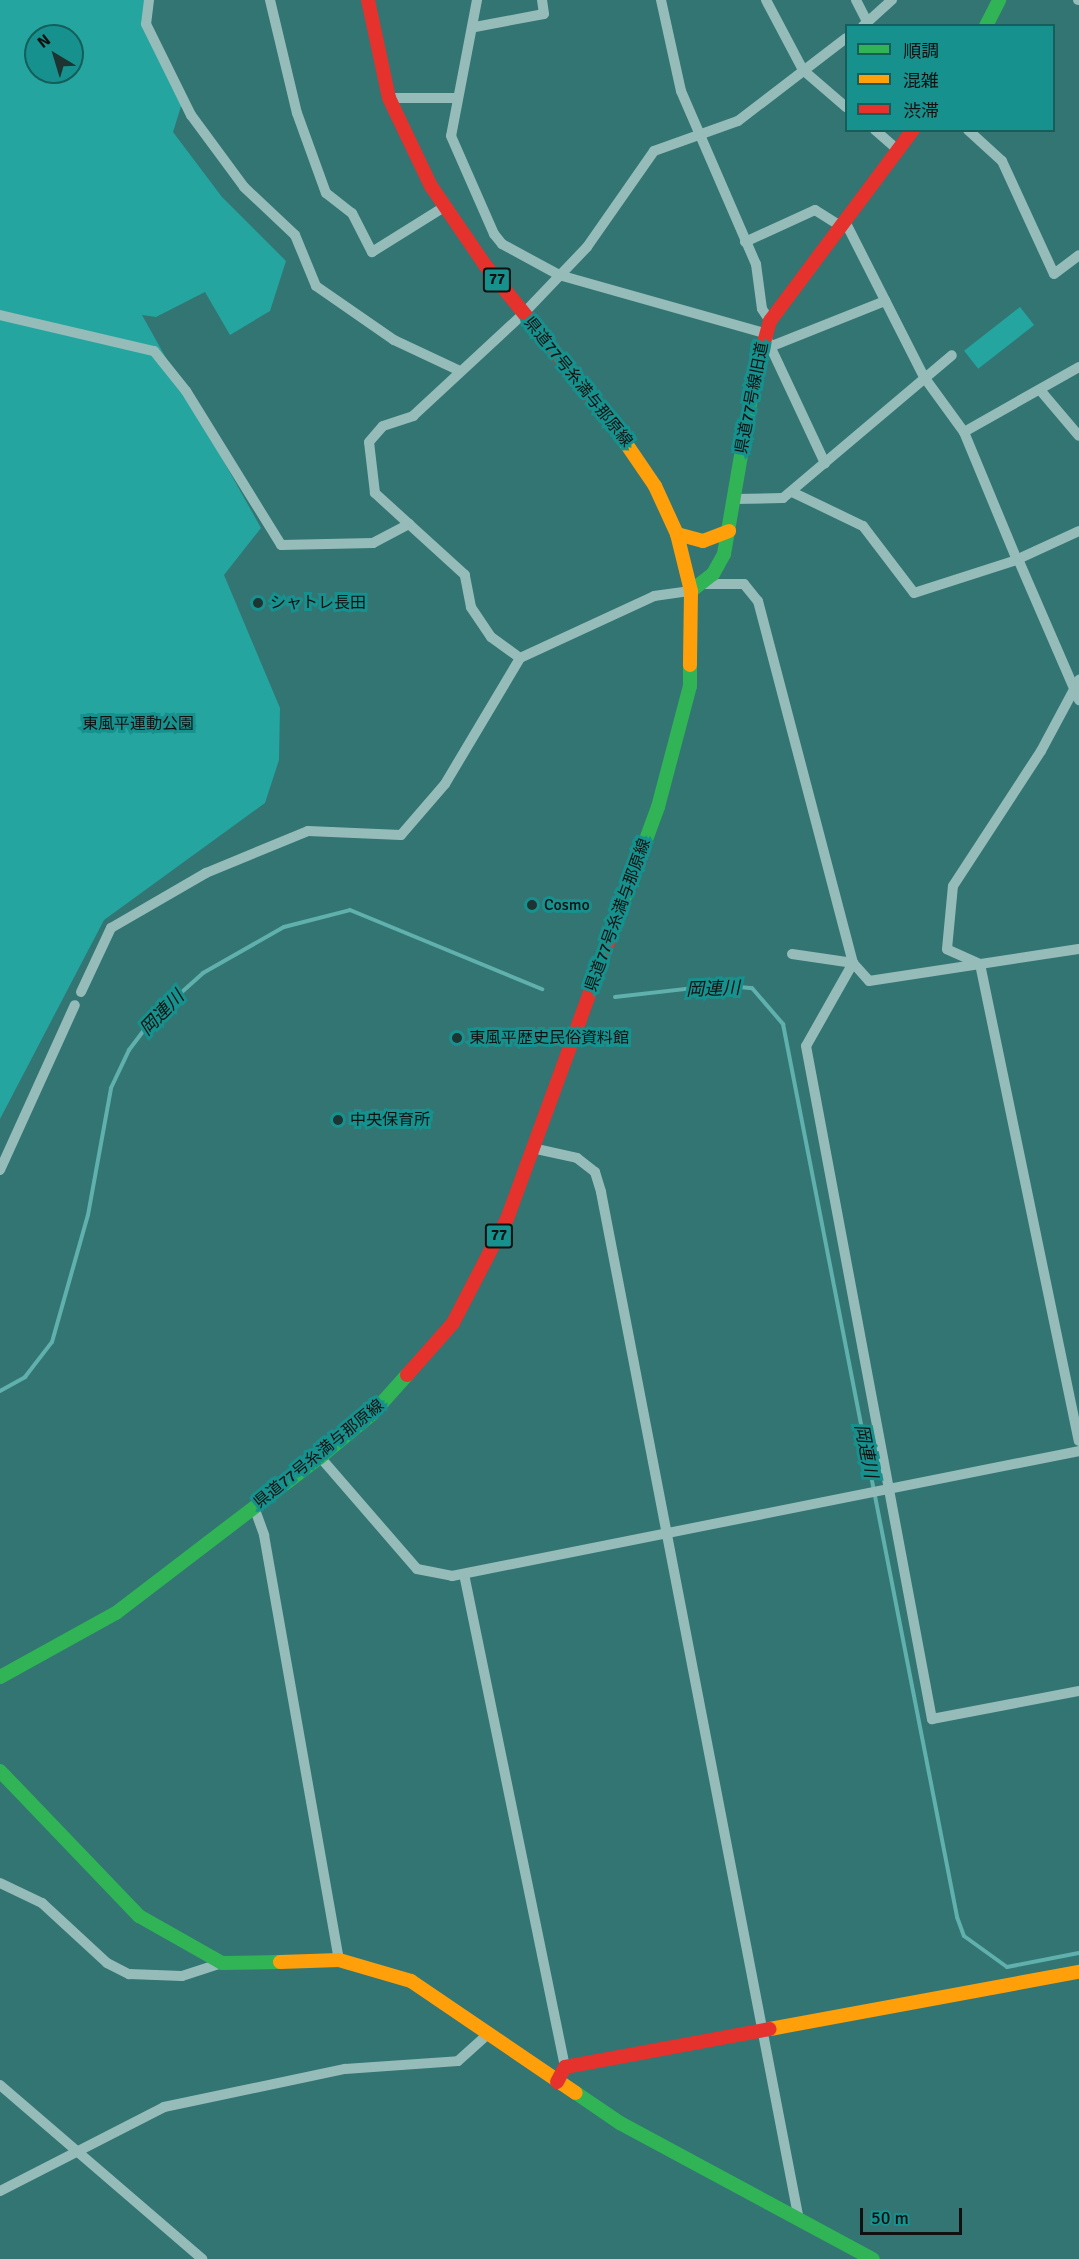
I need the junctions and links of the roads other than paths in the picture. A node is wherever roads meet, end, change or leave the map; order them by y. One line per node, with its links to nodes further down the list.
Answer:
1 (149, 0): 36 (street)
2 (270, 0): 24 (street)
3 (368, 0): 16 (street, 県道77号糸満与那原線 / 77)
4 (477, 0): 13 (street)
5 (542, 0): 13 (street)
6 (661, 0): 22 (street)
7 (766, 0): 15 (street)
8 (856, 0): 11 (street)
9 (892, 0): 11 (street)
10 (999, 0): 12 (street)
11 (865, 24)
12 (987, 24)
13 (475, 27): 17 (street)
14 (845, 39): 15 (street)
15 (803, 70): 18 (street); 22 (street)
16 (389, 98): 17 (street); 24 (street, 県道77号糸満与那原線 / 77)
17 (454, 98): 28 (street)
18 (845, 105)
19 (877, 132): 23 (street)
20 (912, 132): 23 (street, 県道77号線旧道)
21 (970, 132): 27 (street)
22 (699, 134): 26 (street); 28 (street)
23 (898, 150): 25 (street, 県道77号線旧道)
24 (444, 207): 30 (street, 県道77号糸満与那原線 / 77)
25 (843, 224): 26 (street); 29 (street); 32 (street, 県道77号線旧道)
26 (745, 242): 32 (street)
27 (1079, 255)
28 (559, 275): 30 (street); 32 (street)
29 (885, 301): 33 (street); 37 (street)
30 (523, 314): 36 (street); 47 (street, 県道77号糸満与那原線 / 77)
31 (0, 315): 44 (street)
32 (767, 327): 33 (street); 43 (street, 県道77号線旧道)
33 (772, 346): 41 (street)
34 (952, 355): 37 (street)
35 (1079, 367): 38 (street)
36 (460, 370): 44 (street)
37 (924, 377): 39 (street); 41 (street)
38 (1040, 390): 39 (street); 40 (street)
39 (964, 432): 42 (street)
40 (1079, 436)
41 (825, 463): 42 (street)
42 (792, 492): 43 (street)
43 (735, 499): 45 (street, 県道77号線旧道)
44 (409, 524): 49 (street)
45 (729, 531): 47 (street); 48 (street, 県道77号線旧道)
46 (1079, 531): 50 (street)
47 (676, 534): 48 (street, 県道77号糸満与那原線 / 77)
48 (696, 587): 49 (street); 54 (street); 58 (street, 県道77号糸満与那原線 / 77)
49 (520, 658): 56 (street)
50 (1076, 681): 51 (street); 55 (street)
51 (1079, 700)
52 (1079, 950): 55 (street)
53 (792, 954): 54 (street)
54 (853, 963): 55 (street); 63 (street)
55 (980, 964): 60 (street)
56 (81, 992)
57 (75, 1005): 59 (street)
58 (532, 1148): 62 (street, 県道77号糸満与那原線 / 77); 65 (street)
59 (0, 1170)
60 (1079, 1441)
61 (1079, 1451): 63 (street)
62 (320, 1457): 64 (street, 県道77号糸満与那原線 / 77); 66 (street)
63 (889, 1489): 65 (street); 68 (street)
64 (254, 1507): 67 (street, 県道77号糸満与那原線 / 77); 71 (street)
65 (666, 1534): 66 (street); 74 (street)
66 (464, 1574): 76 (street)
67 (0, 1677)
68 (1079, 1691)
69 (0, 1772): 72 (street)
70 (0, 1883): 72 (street)
71 (339, 1960): 72 (street); 75 (street)
72 (222, 1963)
73 (1079, 1972): 74 (street)
74 (762, 2032): 76 (street); 81 (street)
75 (488, 2034): 77 (street); 79 (street)
76 (565, 2067): 77 (street)
77 (557, 2082): 81 (street)
78 (0, 2085): 79 (street)
79 (74, 2152): 80 (street); 82 (street)
80 (0, 2191)
81 (800, 2223): 83 (street)
82 (202, 2259)
83 (873, 2259)

